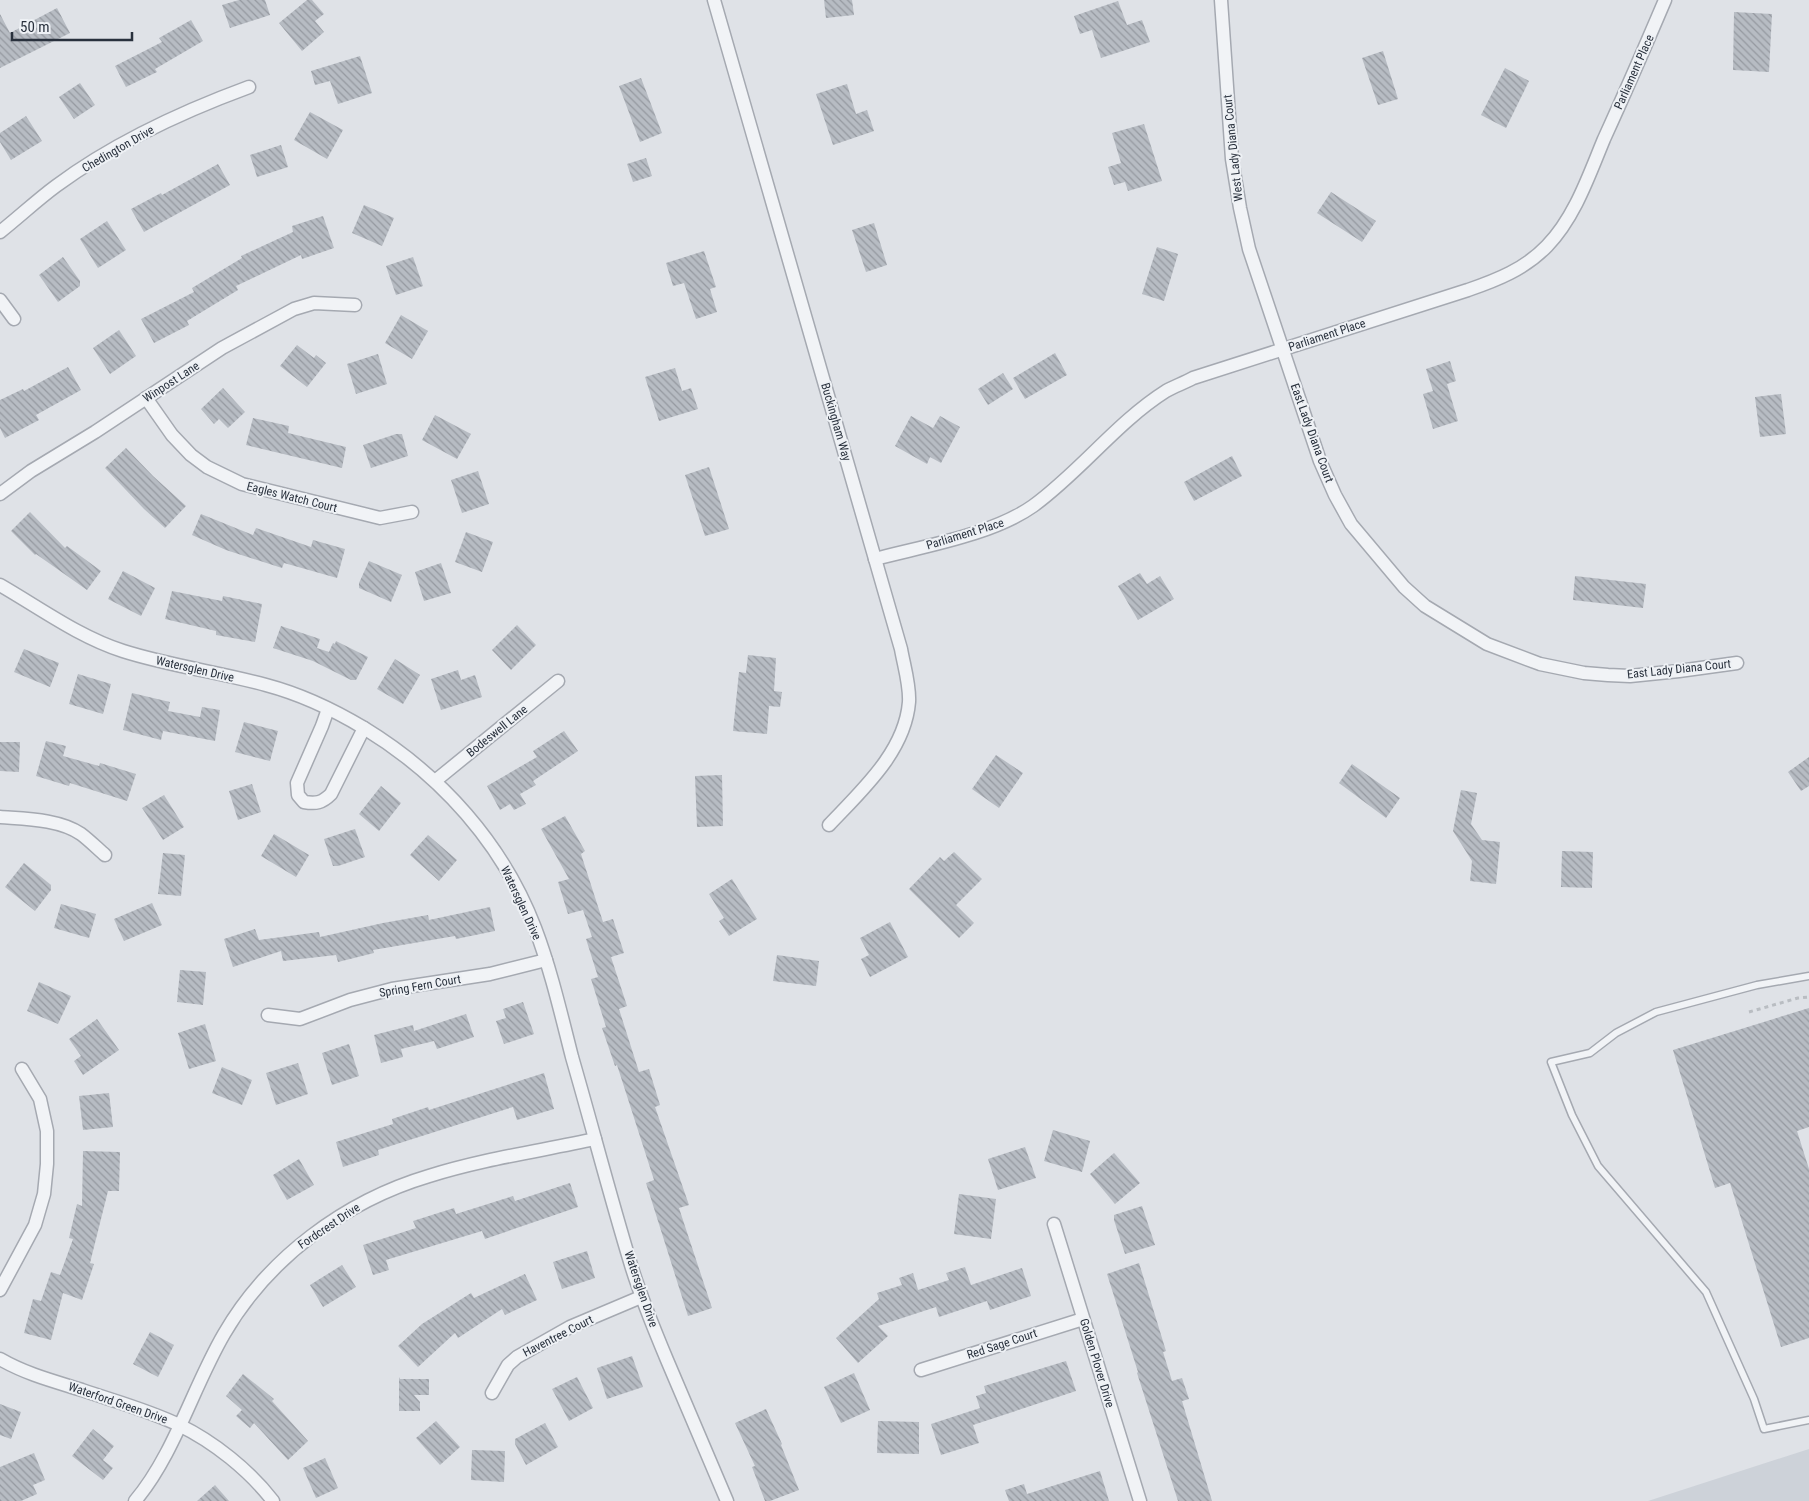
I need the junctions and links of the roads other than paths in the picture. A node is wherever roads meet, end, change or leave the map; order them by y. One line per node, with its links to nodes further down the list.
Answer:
1 (714, 0): 13 (street, Buckingham Way)
2 (1221, 0): 9 (street, West Lady Diana Court)
3 (1665, 0): 9 (street, Parliament Place)
4 (249, 87): 5 (street, Chedington Drive)
5 (0, 232)
6 (0, 300): 8 (street)
7 (355, 305): 10 (street, Winpost Lane)
8 (14, 319)
9 (1283, 349): 13 (street, Parliament Place); 15 (street, East Lady Diana Court)
10 (146, 398): 11 (street, Winpost Lane); 12 (street, Eagles Watch Court)
11 (0, 494)
12 (412, 512)
13 (875, 559): 21 (street, Buckingham Way)
14 (0, 585): 17 (street, Watersglen Drive)
15 (1737, 663)
16 (558, 681): 19 (street, Bodeswell Lane)
17 (328, 709): 18 (street, Watersglen Drive); 18 (street)
18 (364, 728): 19 (street, Watersglen Drive)
19 (435, 781): 23 (street, Watersglen Drive)
20 (0, 817): 22 (street)
21 (829, 825)
22 (105, 855)
23 (546, 960): 25 (street, Spring Fern Court); 27 (street, Watersglen Drive)
24 (1809, 976): 35 (lane)
25 (268, 1015)
26 (22, 1069): 29 (street)
27 (595, 1139): 30 (street, Watersglen Drive); 36 (street, Fordcrest Drive)
28 (1054, 1224): 31 (street, Golden Plover Drive)
29 (0, 1290)
30 (641, 1297): 34 (street, Haventree Court); 39 (street, Watersglen Drive)
31 (1083, 1319): 33 (street, Red Sage Court); 40 (street, Golden Plover Drive)
32 (0, 1359): 36 (street, Waterford Green Drive)
33 (921, 1370)
34 (492, 1394)
35 (1809, 1420)
36 (180, 1425): 37 (street, Fordcrest Drive); 38 (street, Waterford Green Drive)
37 (135, 1501)
38 (273, 1501)
39 (727, 1501)
40 (1140, 1501)

